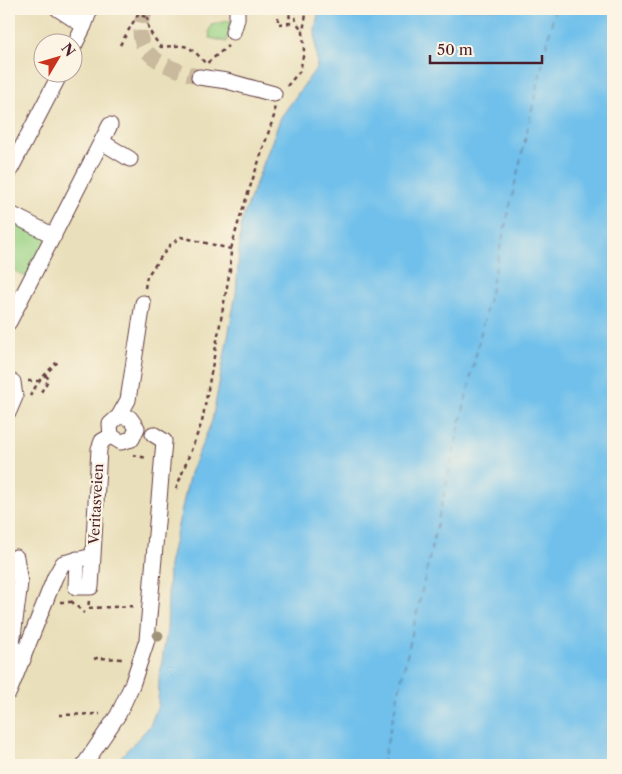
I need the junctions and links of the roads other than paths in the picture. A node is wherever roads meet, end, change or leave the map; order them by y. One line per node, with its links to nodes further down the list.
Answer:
1 (58, 9): 4 (street)
2 (90, 9): 4 (street)
3 (237, 9): 6 (street)
4 (84, 26): 5 (street)
5 (81, 32)
6 (233, 32)
7 (199, 77): 9 (street)
8 (56, 82): 13 (street)
9 (274, 94)
10 (110, 125): 11 (street)
11 (102, 142): 12 (street); 15 (street)
12 (130, 159)
13 (9, 172)
14 (9, 213): 15 (street)
15 (54, 236): 17 (street)
16 (144, 303): 20 (street)
17 (9, 322)
18 (9, 380): 19 (street)
19 (9, 411)
20 (119, 416): 22 (street); 22 (street)
21 (153, 434): 28 (street)
22 (111, 436): 23 (street, Veritasveien)
23 (94, 556): 25 (street, Veritasveien); 25 (street)
24 (16, 557): 26 (street)
25 (77, 559): 26 (street, Veritasveien)
26 (22, 660): 27 (street, Veritasveien)
27 (9, 692)
28 (84, 765)

